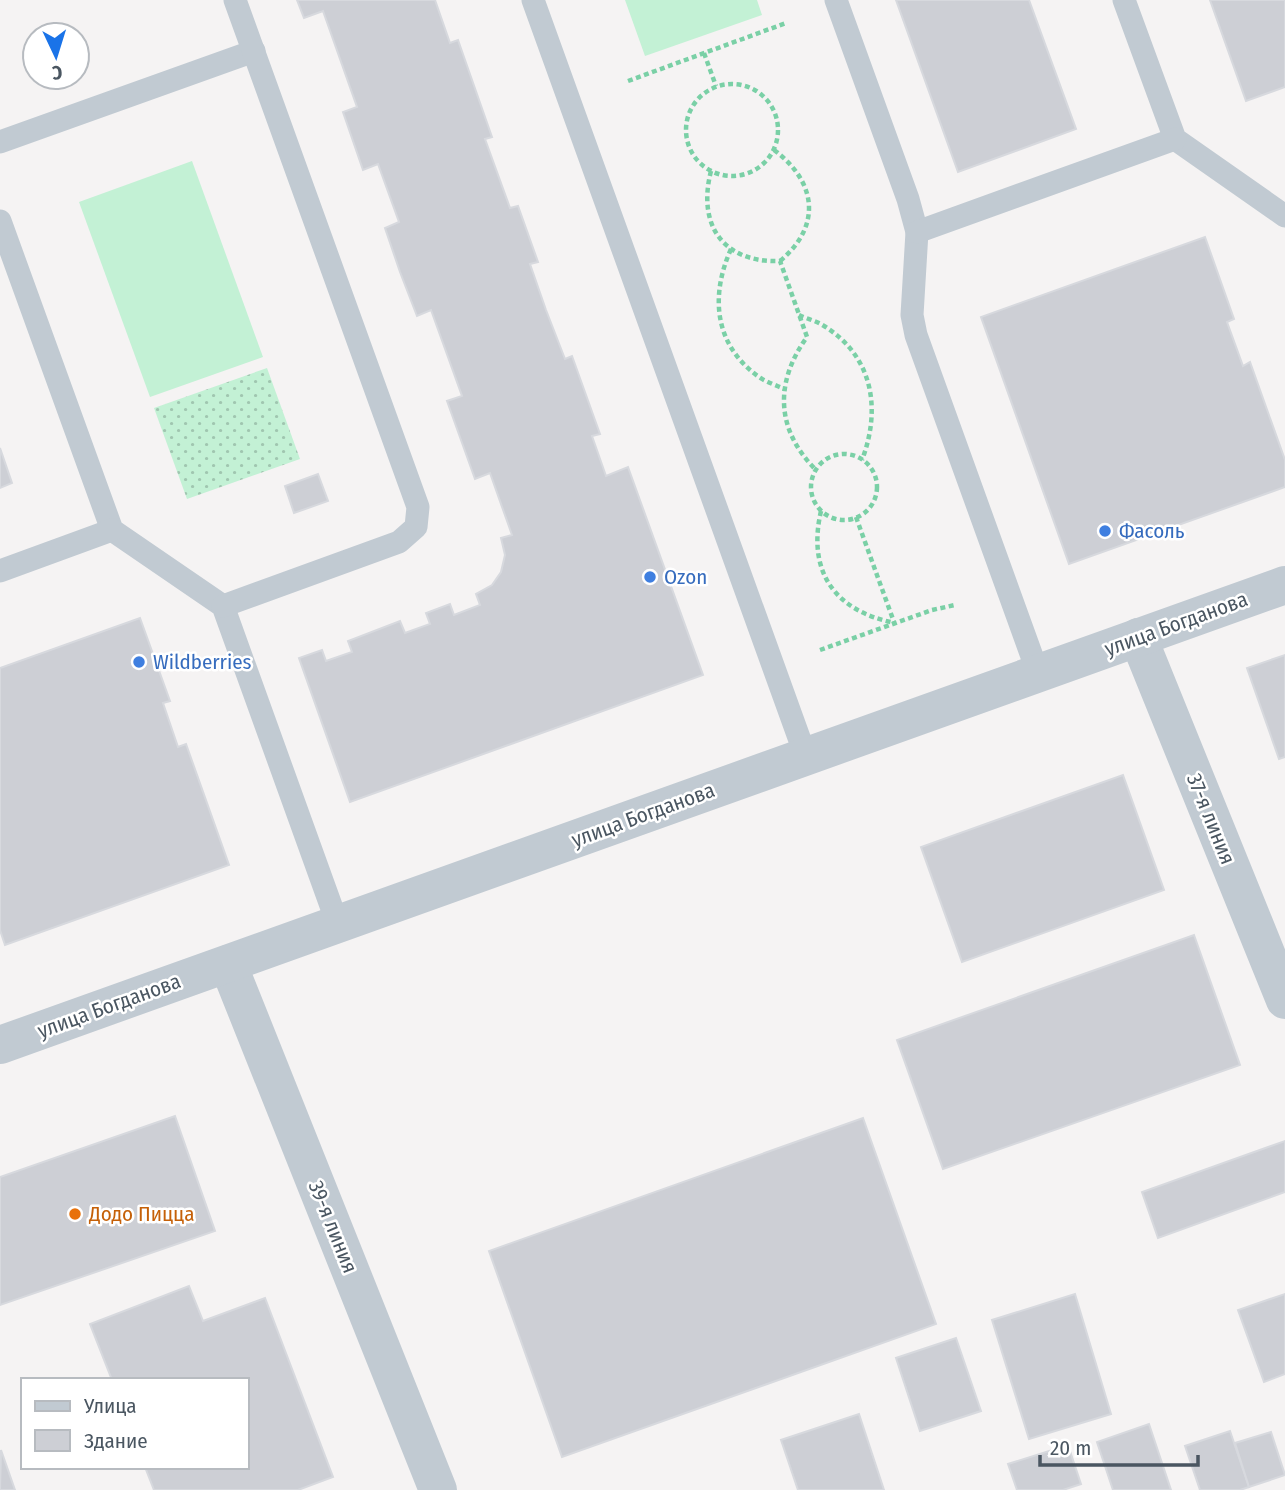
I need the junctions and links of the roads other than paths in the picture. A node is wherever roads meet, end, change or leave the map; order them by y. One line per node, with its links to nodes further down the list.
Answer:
1 (235, 0): 5 (lane)
2 (533, 0): 17 (lane)
3 (836, 0): 10 (lane)
4 (1124, 0): 6 (lane)
5 (254, 51): 7 (lane); 14 (lane)
6 (1174, 139): 8 (lane); 10 (lane)
7 (0, 142)
8 (1285, 216)
9 (0, 221): 11 (lane)
10 (917, 232): 16 (lane)
11 (112, 530): 12 (lane); 14 (lane)
12 (0, 571)
13 (1285, 585): 15 (street, улица Богданова)
14 (223, 606): 18 (lane)
15 (1138, 637): 16 (street, улица Богданова); 20 (street, 37-я линия)
16 (1038, 673): 17 (street, улица Богданова)
17 (806, 757): 18 (street, улица Богданова)
18 (338, 925): 19 (street, улица Богданова)
19 (228, 964): 21 (street, улица Богданова); 22 (street, 39-я линия)
20 (1285, 1000)
21 (0, 1045)
22 (438, 1490)

